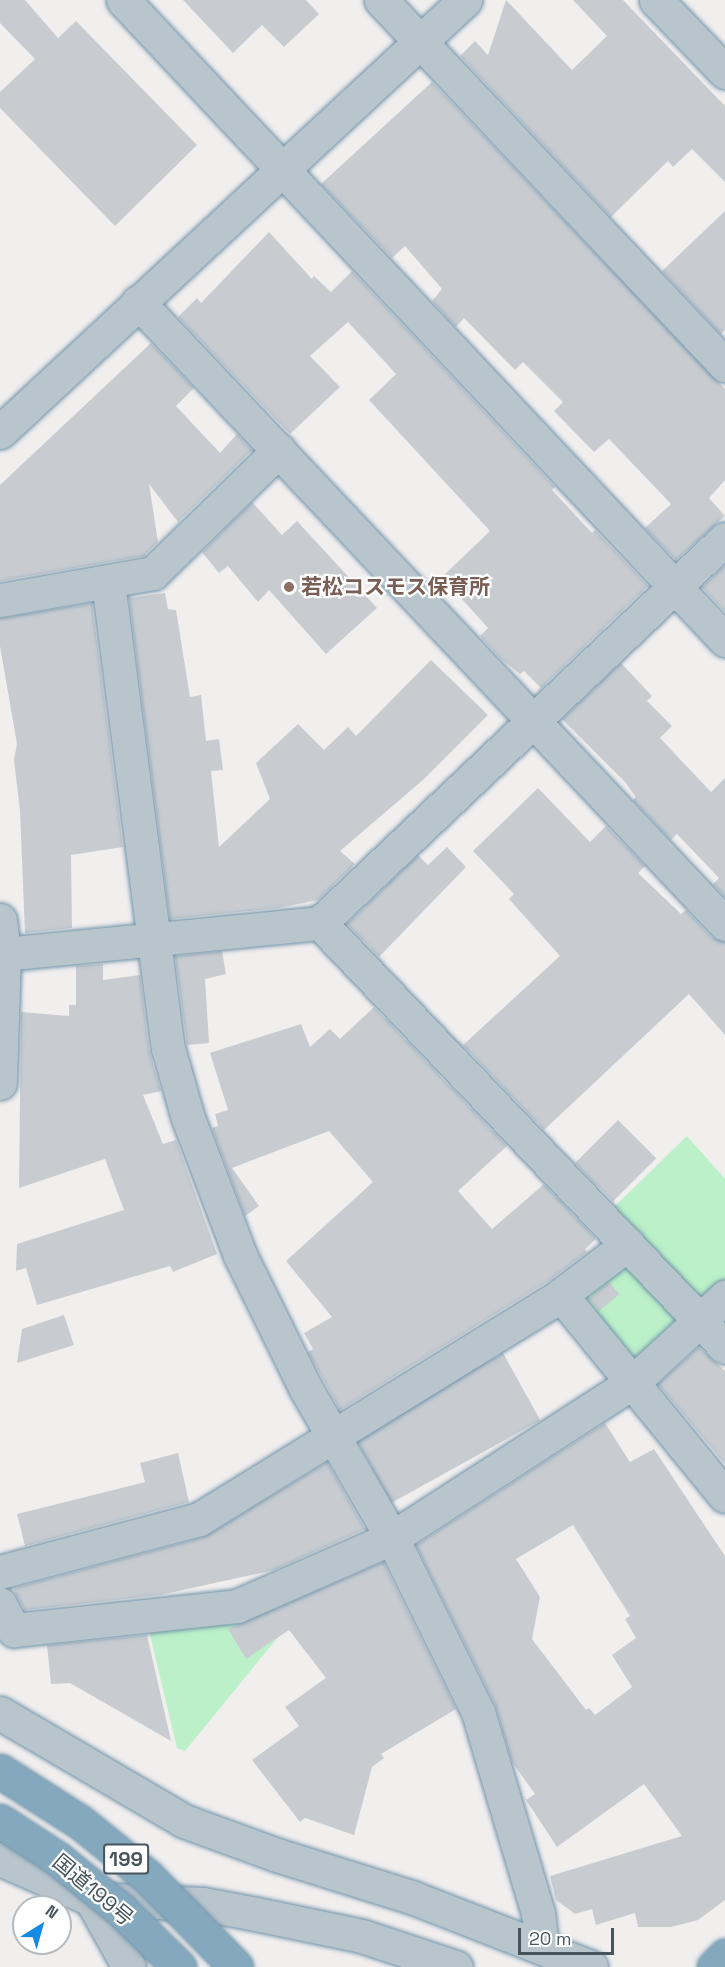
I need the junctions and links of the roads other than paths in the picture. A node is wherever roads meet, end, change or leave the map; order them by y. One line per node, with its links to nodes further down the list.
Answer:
1 (123, 0): 7 (street)
2 (381, 0): 5 (street)
3 (465, 0): 5 (street)
4 (656, 0): 6 (street)
5 (421, 42): 7 (street); 9 (street)
6 (725, 72)
7 (280, 168): 8 (street); 14 (street)
8 (138, 302): 10 (street); 11 (street)
9 (725, 365)
10 (0, 432)
11 (279, 450): 13 (street); 17 (street)
12 (725, 539): 14 (street)
13 (108, 582): 15 (street); 21 (street)
14 (674, 587): 16 (street); 17 (street)
15 (0, 600)
16 (725, 640)
17 (530, 720): 19 (street); 20 (street)
18 (0, 920): 22 (street)
19 (320, 923): 21 (street); 24 (street)
20 (725, 924)
21 (153, 942): 22 (street); 30 (street)
22 (4, 954): 23 (street)
23 (0, 1083)
24 (628, 1244): 25 (street); 27 (street)
25 (561, 1295): 29 (street); 30 (street)
26 (725, 1296): 27 (street)
27 (700, 1320): 28 (street); 29 (street)
28 (725, 1347)
29 (632, 1383): 31 (street); 32 (street)
30 (333, 1437): 32 (street); 33 (street)
31 (725, 1496)
32 (392, 1538): 34 (street); 40 (street)
33 (0, 1572)
34 (0, 1604)
35 (0, 1713): 40 (street)
36 (0, 1771): 44 (highway, 国道199号 / 199, bridge)
37 (0, 1821): 43 (highway, 国道199号 / 199, bridge)
38 (0, 1859): 39 (street)
39 (90, 1899): 42 (street); 45 (street)
40 (542, 1948): 46 (street)
41 (725, 1956): 47 (highway)
42 (129, 1967)
43 (179, 1967)
44 (236, 1967)
45 (456, 1967)
46 (591, 1967)
47 (714, 1967)

